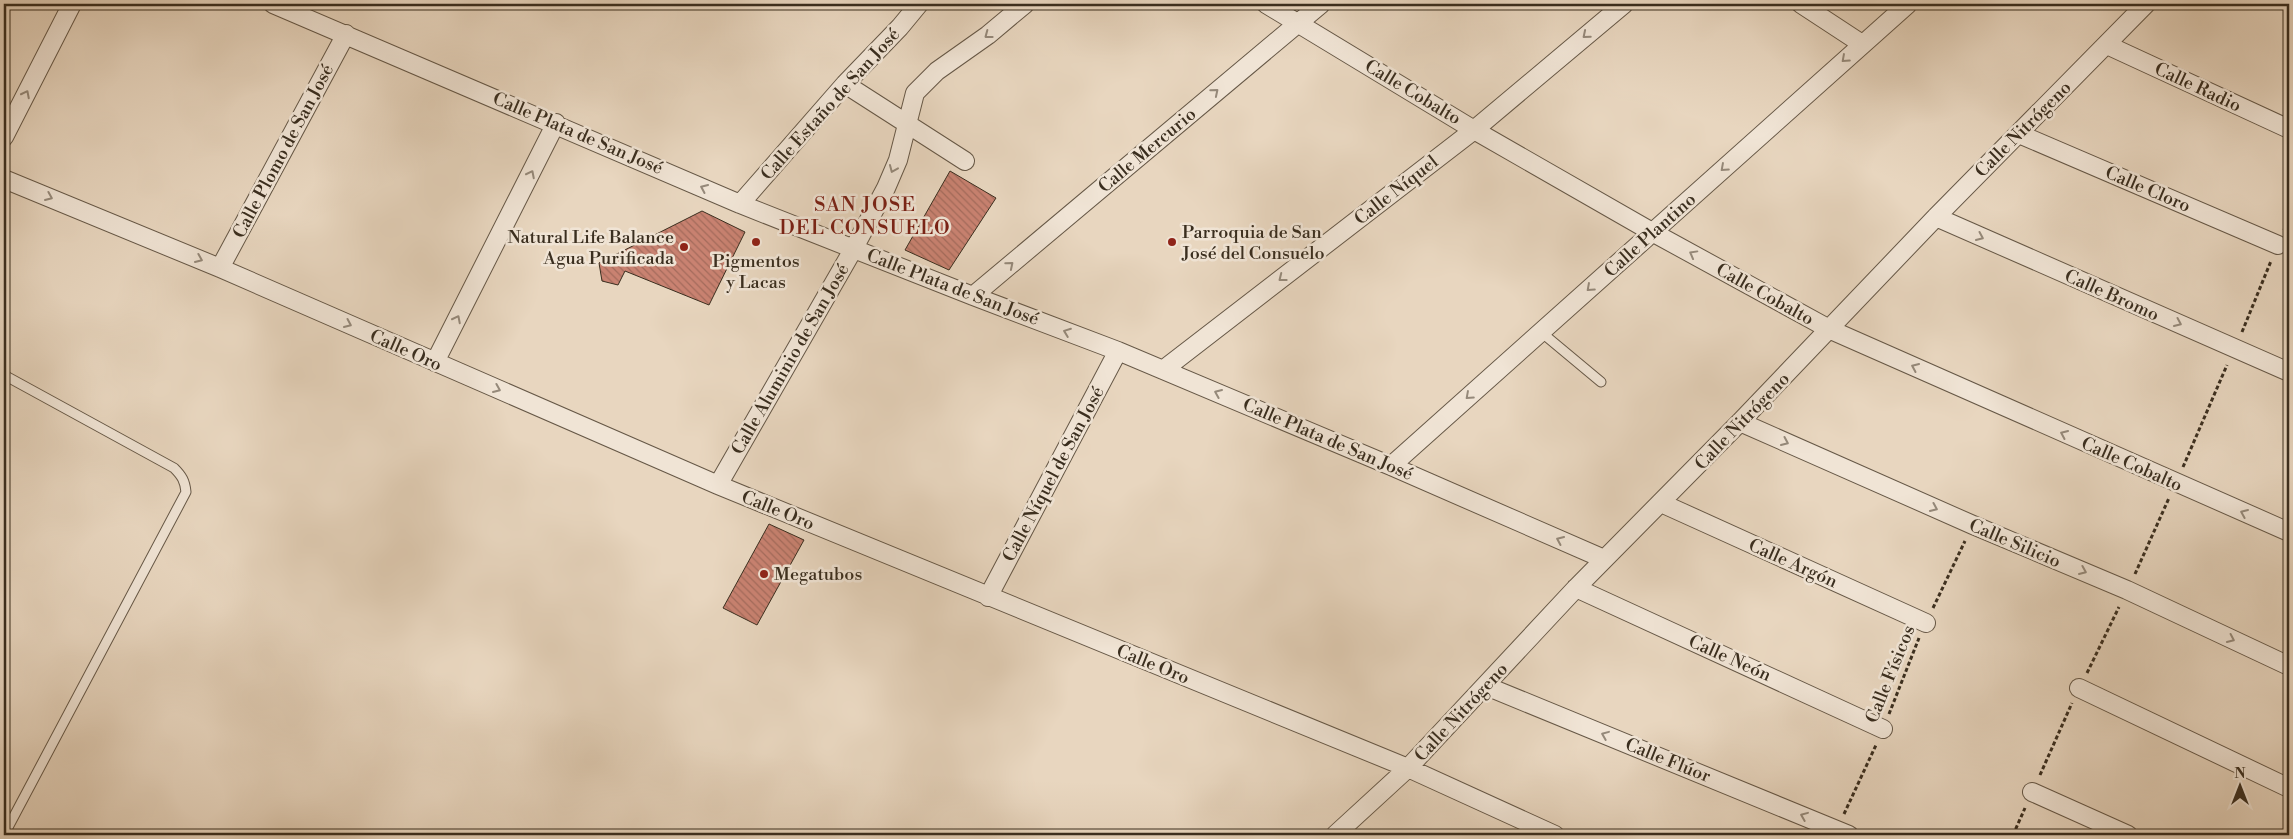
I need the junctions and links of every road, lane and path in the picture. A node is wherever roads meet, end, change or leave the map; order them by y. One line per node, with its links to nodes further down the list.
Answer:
1 (72, 4): 21 (street, one-way to 1)
2 (273, 4): 12 (street, Calle Plata de San José)
3 (919, 4): 15 (street, Calle Estaño de San José)
4 (1025, 4): 16 (street, Calle Aluminio de San José, one-way to 16)
5 (1266, 4): 11 (street, Calle Cobalto)
6 (1321, 4): 11 (street, Calle Mercurio)
7 (1624, 4): 19 (street, Calle Níquel, one-way to 19)
8 (1801, 4): 13 (street)
9 (1908, 4): 13 (street, Calle Plantino)
10 (2146, 4): 14 (street, Calle Nitrógeno)
11 (1298, 22): 19 (street, Calle Cobalto); 31 (street, Calle Mercurio, one-way to 11)
12 (346, 34): 17 (street, Calle Plata de San José); 30 (street, Calle Plomo de San José)
13 (1862, 44): 27 (street, Calle Plantino, one-way to 27)
14 (2107, 45): 18 (street, Calle Radio); 20 (street, Calle Nitrógeno)
15 (845, 84): 16 (street); 24 (street, Calle Estaño de San José)
16 (908, 123): 22 (street); 29 (street, Calle Aluminio de San José, one-way to 29)
17 (556, 124): 24 (street, Calle Plata de San José, one-way to 17); 36 (street, one-way to 17)
18 (2289, 129)
19 (1474, 130): 27 (street, Calle Cobalto); 37 (street, Calle Níquel, one-way to 37)
20 (2019, 134): 25 (street, Calle Nitrógeno); 28 (street, Calle Cloro)
21 (4, 137)
22 (965, 161)
23 (4, 178): 30 (street, Calle Oro, one-way to 30)
24 (740, 204): 29 (street, Calle Plata de San José)
25 (1936, 218): 33 (street, Calle Nitrógeno); 38 (street, Calle Bromo, one-way to 38)
26 (2289, 218): 28 (path)
27 (1652, 232): 33 (street, Calle Cobalto, one-way to 27); 34 (street, Calle Plantino, one-way to 34)
28 (2278, 245): 32 (path)
29 (854, 248): 31 (street, Calle Plata de San José); 43 (street, Calle Aluminio de San José)
30 (220, 268): 36 (street, Calle Oro, one-way to 36)
31 (973, 296): 35 (street, Calle Plata de San José, one-way to 31)
32 (2245, 325)
33 (1831, 330): 41 (street, Calle Nitrógeno); 46 (street, Calle Cobalto, one-way to 33)
34 (1541, 332): 40 (lane); 42 (street, Calle Plantino, one-way to 42)
35 (1118, 351): 37 (street, Calle Plata de San José); 49 (street, Calle Níquel de San José)
36 (435, 362): 43 (street, Calle Oro, one-way to 43)
37 (1163, 370): 42 (street, Calle Plata de San José, one-way to 37)
38 (2289, 372)
39 (4, 375): 59 (lane)
40 (1601, 382)
41 (1740, 422): 44 (street, Calle Nitrógeno); 45 (street, Calle Silicio, one-way to 45)
42 (1391, 466): 47 (street, Calle Plata de San José, one-way to 42)
43 (718, 485): 49 (street, Calle Oro)
44 (1661, 504): 47 (street, Calle Nitrógeno); 50 (street, Calle Argón)
45 (1972, 525): 50 (path, Calle Físicos); 51 (street, Calle Silicio, one-way to 51)
46 (2289, 532)
47 (1604, 559): 48 (street, Calle Nitrógeno)
48 (1576, 588): 52 (street, Calle Nitrógeno); 54 (street, Calle Neón)
49 (988, 596): 55 (street, Calle Oro)
50 (1926, 623): 54 (path, Calle Físicos)
51 (2289, 666)
52 (1486, 686): 55 (street, Calle Nitrógeno); 58 (street, Calle Flúor, one-way to 52)
53 (2079, 688): 56 (street)
54 (1883, 729): 58 (path, Calle Físicos)
55 (1408, 768): 60 (street, Calle Nitrógeno); 61 (street, Calle Oro)
56 (2289, 788)
57 (2032, 792): 62 (street)
58 (1843, 833)
59 (4, 835)
60 (1335, 835)
61 (1555, 835)
62 (2128, 835)

